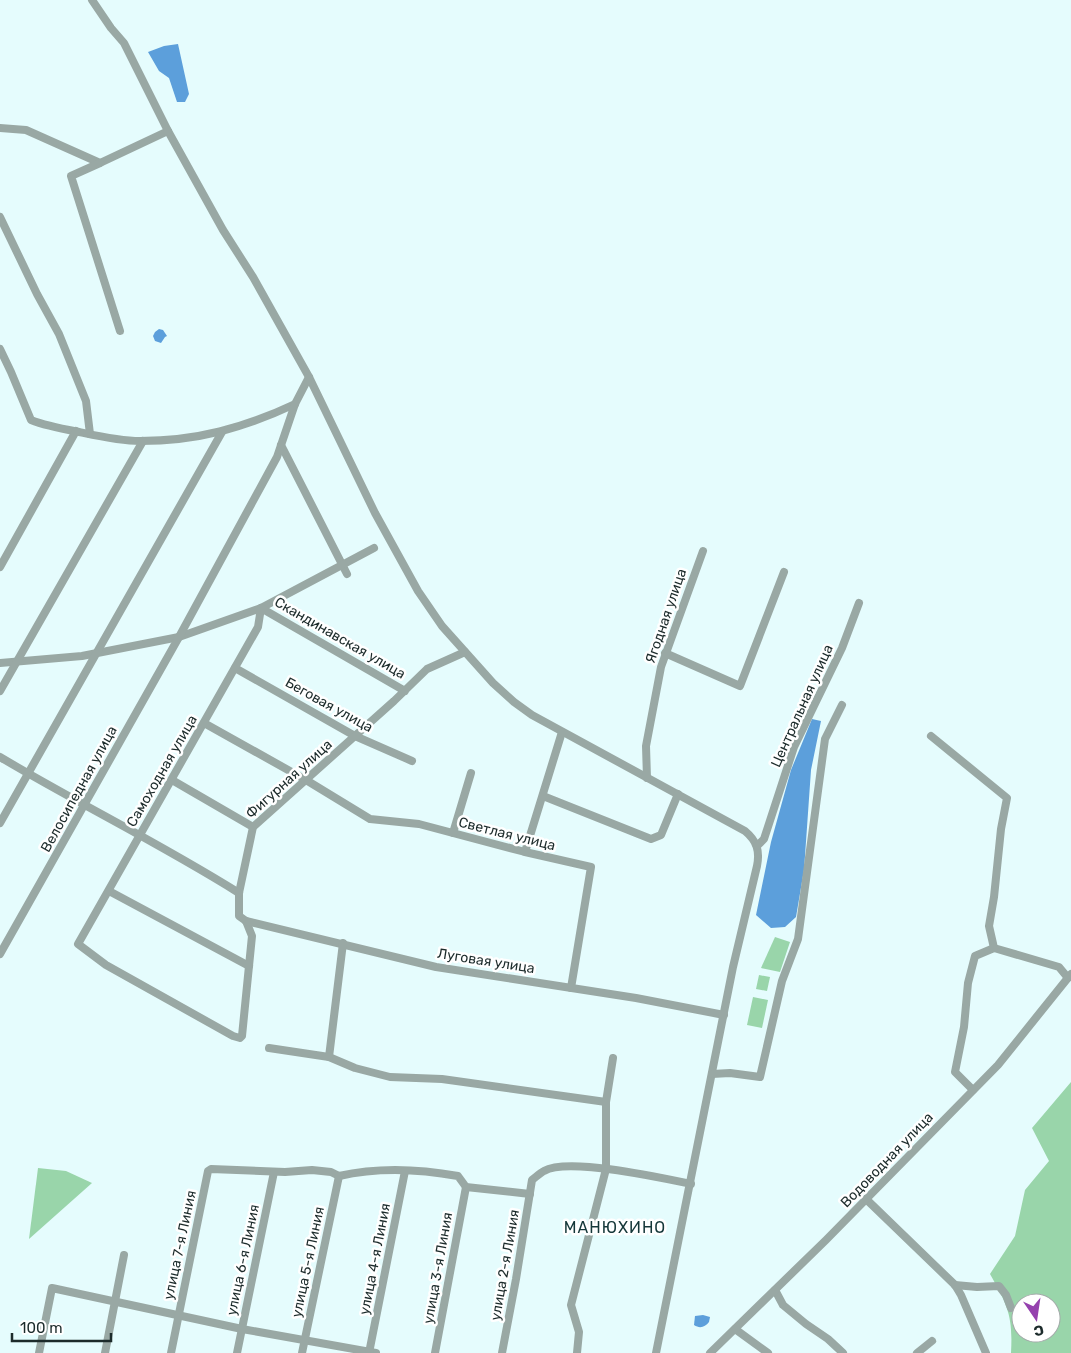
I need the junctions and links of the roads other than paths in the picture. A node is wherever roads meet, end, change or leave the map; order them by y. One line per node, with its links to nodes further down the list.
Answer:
1 (92, 0): 3 (street)
2 (0, 128): 4 (street)
3 (168, 131): 4 (street); 8 (street)
4 (100, 163): 6 (street)
5 (0, 217): 12 (street)
6 (120, 331)
7 (0, 350): 10 (street)
8 (309, 377): 9 (street, Велосипедная улица); 24 (street)
9 (295, 404): 11 (street); 14 (street, Велосипедная улица)
10 (76, 431): 12 (street); 18 (street)
11 (222, 432): 13 (street); 26 (street)
12 (90, 434): 13 (street)
13 (143, 441): 27 (street)
14 (281, 446): 17 (street); 23 (street, Велосипедная улица)
15 (374, 548): 17 (street)
16 (703, 551): 25 (street, Ягодная улица)
17 (342, 564): 20 (street); 22 (street)
18 (0, 567)
19 (784, 572): 25 (street)
20 (347, 574)
21 (858, 603): 51 (street, Центральная улица)
22 (262, 608): 23 (street); 29 (street, Самоходная улица); 31 (street, Скандинавская улица)
23 (179, 637): 26 (street); 46 (street, Велосипедная улица)
24 (465, 652): 31 (street, Фигурная улица); 34 (street)
25 (665, 653): 41 (street, Ягодная улица)
26 (96, 654): 27 (street); 40 (street)
27 (16, 662): 28 (street); 30 (street)
28 (0, 663)
29 (235, 668): 33 (street, Самоходная улица); 35 (street, Беговая улица)
30 (0, 691)
31 (405, 691): 35 (street, Фигурная улица)
32 (842, 705): 67 (street)
33 (204, 723): 42 (street, Самоходная улица); 43 (street, Светлая улица)
34 (562, 732): 41 (street); 45 (street)
35 (355, 736): 38 (street, Беговая улица); 43 (street, Фигурная улица)
36 (931, 736): 57 (street)
37 (0, 757): 40 (street)
38 (412, 761)
39 (471, 773): 49 (street)
40 (28, 774): 46 (street); 47 (street)
41 (646, 778): 44 (street)
42 (172, 780): 48 (street); 50 (street, Самоходная улица)
43 (306, 780): 48 (street, Фигурная улица); 49 (street, Светлая улица)
44 (678, 794): 45 (street); 51 (street)
45 (543, 796): 52 (street)
46 (84, 806): 50 (street); 58 (street, Велосипедная улица)
47 (0, 823)
48 (253, 827): 54 (street, Фигурная улица)
49 (453, 833): 52 (street, Светлая улица)
50 (141, 835): 53 (street, Самоходная улица); 54 (street)
51 (757, 846): 62 (street)
52 (525, 852): 61 (street, Светлая улица)
53 (109, 890): 59 (street); 63 (street, Самоходная улица)
54 (239, 893): 55 (street, Фигурная улица)
55 (246, 921): 56 (street, Луговая улица); 59 (street, Фигурная улица)
56 (343, 943): 61 (street, Луговая улица); 65 (street)
57 (994, 948): 60 (street); 68 (street)
58 (0, 954)
59 (249, 966): 63 (street, Фигурная улица)
60 (1069, 976): 68 (street, Водоводная улица)
61 (571, 988): 62 (street, Луговая улица)
62 (724, 1016): 67 (street)
63 (240, 1038)
64 (269, 1048): 65 (street)
65 (329, 1057): 69 (street)
66 (613, 1058): 69 (street)
67 (712, 1074): 74 (street)
68 (973, 1090): 77 (street, Водоводная улица)
69 (606, 1102): 70 (street)
70 (606, 1169): 74 (street); 76 (street, улица 2-я Линия); 96 (street)
71 (405, 1171): 73 (street); 75 (street); 93 (street, улица 4-я Линия)
72 (274, 1172): 73 (street); 83 (street, улица 7-я Линия); 84 (street, улица 6-я Линия)
73 (339, 1176): 86 (street, улица 5-я Линия)
74 (691, 1184): 97 (street)
75 (466, 1186): 76 (street); 94 (street, улица 3-я Линия)
76 (530, 1194): 95 (street, улица 2-я Линия)
77 (866, 1199): 79 (street); 80 (street, Водоводная улица)
78 (124, 1255): 81 (street)
79 (956, 1286): 82 (street); 102 (street)
80 (775, 1290): 85 (street, Водоводная улица); 100 (street)
81 (115, 1301): 83 (street); 88 (street); 89 (street)
82 (1010, 1308)
83 (178, 1316): 84 (street); 90 (street, улица 7-я Линия)
84 (242, 1329): 86 (street); 91 (street, улица 6-я Линия)
85 (735, 1329): 98 (street, Водоводная улица); 99 (street)
86 (304, 1340): 92 (street, улица 5-я Линия); 93 (street)
87 (932, 1341): 101 (street)
88 (39, 1353)
89 (105, 1353)
90 (171, 1353)
91 (237, 1353)
92 (302, 1353)
93 (372, 1353)
94 (435, 1353)
95 (502, 1353)
96 (577, 1353)
97 (656, 1353)
98 (710, 1353)
99 (768, 1353)
100 (843, 1353)
101 (918, 1353)
102 (986, 1353)

